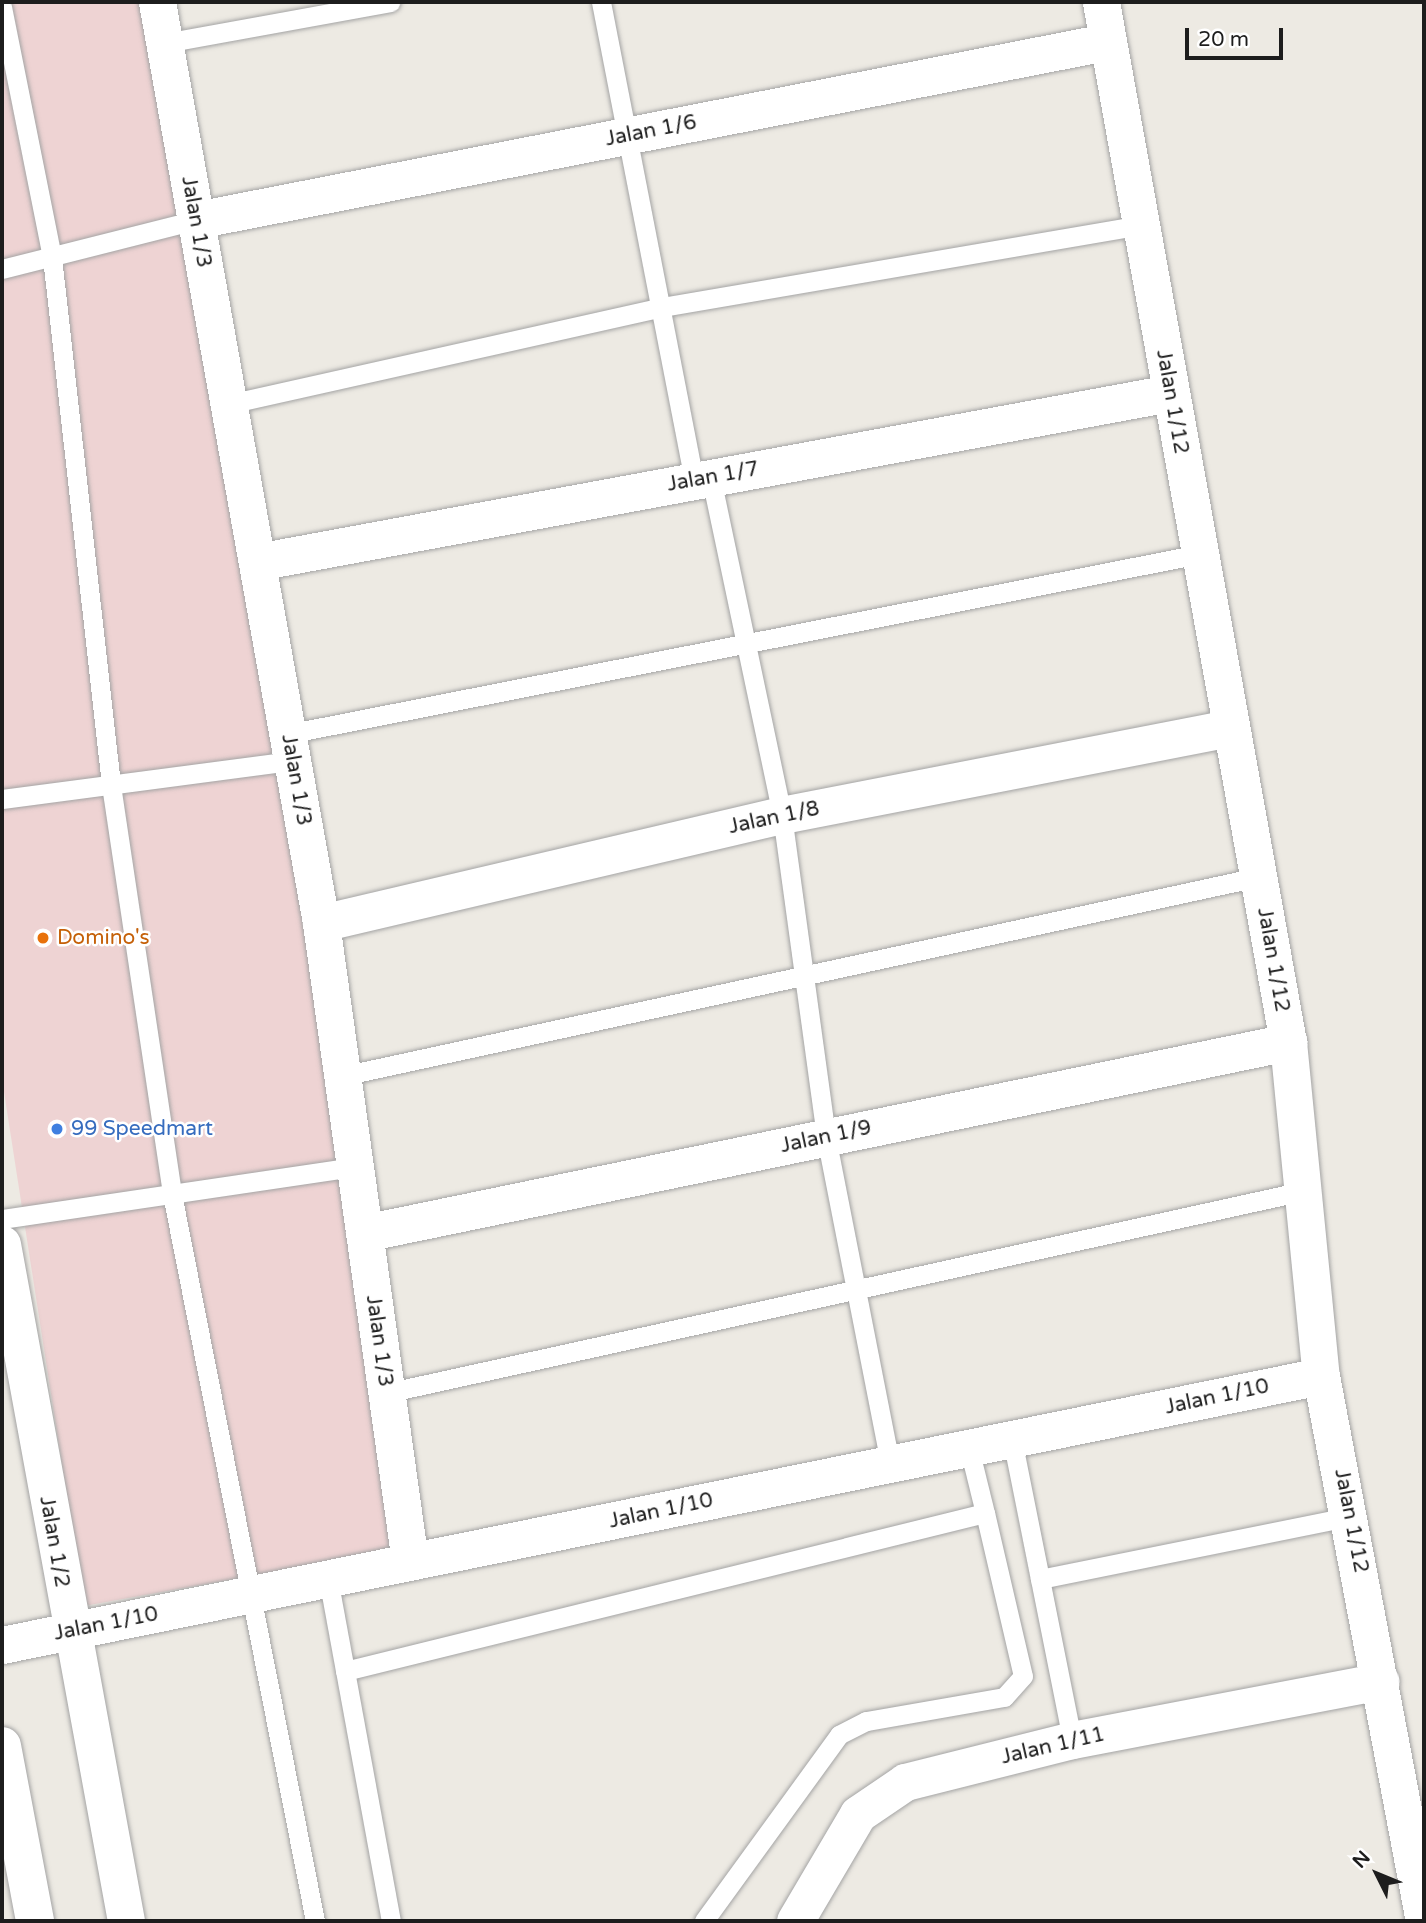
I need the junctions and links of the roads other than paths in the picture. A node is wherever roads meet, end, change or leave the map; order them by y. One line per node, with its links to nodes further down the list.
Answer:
1 (157, 2): 7 (street, Jalan 1/3)
2 (390, 2): 7 (lane)
3 (601, 2): 8 (lane)
4 (1101, 2): 6 (street, Jalan 1/12)
5 (2, 8): 11 (lane)
6 (1106, 42): 8 (street, Jalan 1/6); 10 (street, Jalan 1/12)
7 (165, 43): 9 (street, Jalan 1/3)
8 (631, 135): 9 (street, Jalan 1/6); 13 (lane)
9 (196, 220): 11 (lane); 15 (street, Jalan 1/3)
10 (1140, 225): 13 (lane); 14 (street, Jalan 1/12)
11 (52, 257): 12 (lane); 22 (lane)
12 (2, 269)
13 (662, 307): 15 (lane); 16 (lane)
14 (1170, 393): 16 (street, Jalan 1/7); 17 (street, Jalan 1/12)
15 (229, 404): 18 (street, Jalan 1/3)
16 (702, 479): 18 (street, Jalan 1/7); 19 (lane)
17 (1199, 554): 19 (lane); 20 (street, Jalan 1/12)
18 (257, 562): 21 (street, Jalan 1/3)
19 (748, 643): 21 (lane); 24 (lane)
20 (1231, 729): 24 (street, Jalan 1/8); 25 (street, Jalan 1/12)
21 (290, 747): 22 (lane); 26 (street, Jalan 1/3)
22 (111, 785): 23 (lane); 33 (lane)
23 (2, 799)
24 (782, 815): 26 (street, Jalan 1/8); 27 (lane)
25 (1258, 877): 27 (lane); 28 (street, Jalan 1/12)
26 (321, 923): 29 (street, Jalan 1/3)
27 (801, 975): 29 (lane); 30 (lane)
28 (1288, 1042): 30 (street, Jalan 1/9); 32 (street, Jalan 1/12)
29 (342, 1076): 31 (street, Jalan 1/3)
30 (826, 1137): 35 (street, Jalan 1/9); 37 (lane)
31 (355, 1167): 33 (lane); 35 (street, Jalan 1/3)
32 (1303, 1191): 37 (lane); 38 (street, Jalan 1/12)
33 (172, 1194): 34 (lane); 48 (lane)
34 (2, 1219)
35 (364, 1233): 39 (street, Jalan 1/3)
36 (2, 1244): 49 (street, Jalan 1/2)
37 (855, 1292): 39 (lane); 42 (lane)
38 (1321, 1376): 40 (street, Jalan 1/10); 44 (street, Jalan 1/12)
39 (386, 1393): 45 (street, Jalan 1/3)
40 (1012, 1439): 41 (street, Jalan 1/10); 47 (lane)
41 (969, 1448): 42 (street, Jalan 1/10); 43 (lane)
42 (890, 1464): 45 (street, Jalan 1/10)
43 (985, 1513): 51 (lane); 59 (lane)
44 (1352, 1516): 47 (lane); 52 (street, Jalan 1/12)
45 (410, 1562): 46 (street, Jalan 1/10)
46 (328, 1578): 48 (street, Jalan 1/10); 51 (lane)
47 (1040, 1579): 53 (lane)
48 (246, 1595): 49 (street, Jalan 1/10); 57 (lane)
49 (69, 1631): 50 (street, Jalan 1/10); 56 (street, Jalan 1/2)
50 (2, 1645)
51 (345, 1671): 58 (lane)
52 (1380, 1681): 53 (street, Jalan 1/11); 61 (street, Jalan 1/12)
53 (1072, 1740): 60 (street, Jalan 1/11)
54 (2, 1746): 55 (street)
55 (35, 1921)
56 (126, 1921)
57 (315, 1921)
58 (391, 1921)
59 (704, 1921)
60 (795, 1921)
61 (1424, 1921)

